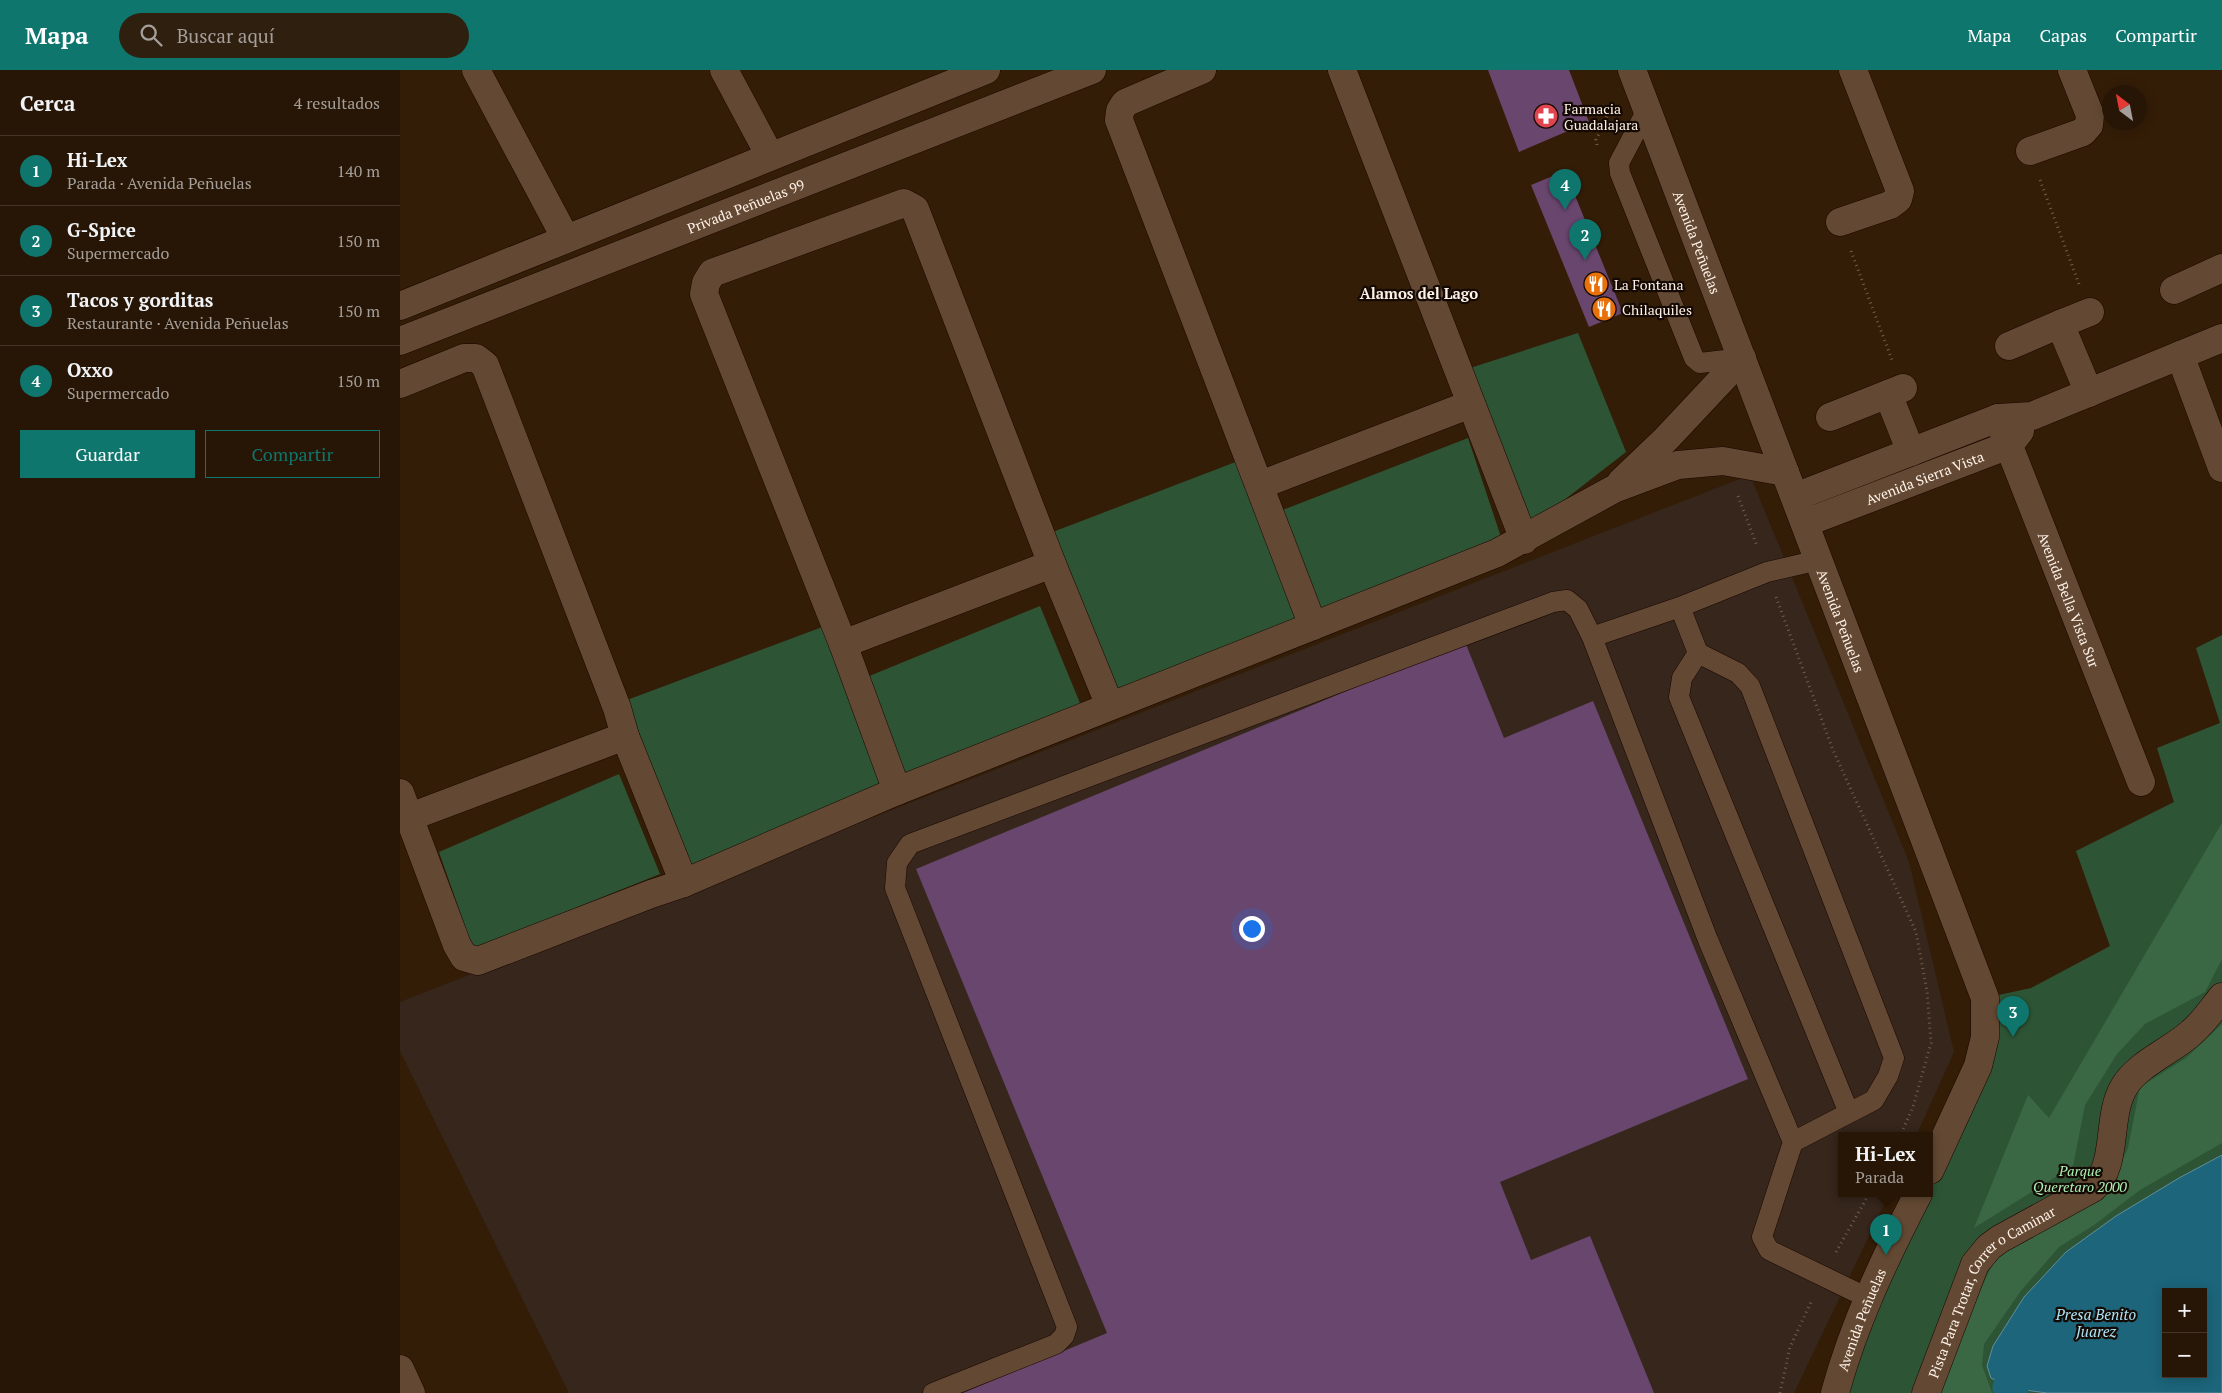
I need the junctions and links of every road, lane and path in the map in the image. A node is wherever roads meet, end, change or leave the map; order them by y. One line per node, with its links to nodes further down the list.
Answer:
1 (476, 70): 19 (street)
2 (724, 70): 15 (street)
3 (1202, 70): 44 (street)
4 (1342, 70): 35 (street)
5 (1853, 70): 17 (street)
6 (2072, 70): 14 (street)
7 (1088, 71): 13 (street, Privada Peñuelas 99)
8 (976, 72): 11 (street)
9 (1634, 76): 10 (street, Avenida Peñuelas); 12 (path)
10 (1647, 110): 31 (street, Avenida Peñuelas); 31 (lane)
11 (873, 115): 13 (street); 15 (street)
12 (1599, 149)
13 (887, 151): 18 (street, Privada Peñuelas 99)
14 (2030, 151): 25 (path)
15 (770, 156): 16 (street)
16 (668, 198): 18 (street); 19 (street)
17 (1840, 222): 33 (path)
18 (683, 230): 24 (street, Privada Peñuelas 99)
19 (566, 239): 21 (street)
20 (2222, 268): 22 (street)
21 (468, 279): 23 (street); 24 (street)
22 (2174, 290)
23 (400, 306)
24 (479, 310): 28 (street, Privada Peñuelas 99)
25 (2090, 312): 26 (street)
26 (2060, 324): 29 (street); 34 (street)
27 (2222, 338): 30 (street, Avenida Sierra Vista)
28 (400, 342)
29 (2009, 346)
30 (2180, 355): 34 (street, Avenida Sierra Vista); 42 (street)
31 (1742, 358): 43 (street, Avenida Peñuelas); 45 (street)
32 (400, 384): 58 (street)
33 (1896, 391): 36 (street); 40 (street)
34 (2090, 392): 37 (street, Avenida Sierra Vista)
35 (1471, 404): 44 (street); 48 (street)
36 (1830, 416)
37 (2032, 416): 38 (street, Avenida Sierra Vista); 39 (street, Avenida Sierra Vista)
38 (1998, 418): 39 (street, Avenida Bella Vista Sur); 40 (street, Avenida Sierra Vista)
39 (2009, 445): 47 (street, Avenida Sierra Vista); 59 (street, Avenida Bella Vista Sur)
40 (1911, 452): 46 (street, Avenida Sierra Vista)
41 (1723, 460): 43 (street); 45 (street); 51 (path)
42 (2222, 468)
43 (1785, 472): 46 (street, Avenida Peñuelas)
44 (1260, 485): 53 (street)
45 (1614, 489): 48 (street)
46 (1795, 497): 47 (street, Avenida Peñuelas)
47 (1805, 523): 49 (street, Avenida Peñuelas)
48 (1524, 540): 53 (street)
49 (1818, 560): 51 (lane); 67 (street, Avenida Peñuelas)
50 (1052, 564): 55 (street); 55 (street); 57 (street)
51 (1767, 572): 52 (lane); 65 (path)
52 (1680, 607): 54 (lane); 56 (lane)
53 (1313, 626): 57 (street)
54 (1592, 637): 66 (lane); 72 (lane)
55 (843, 644): 60 (street)
56 (1698, 653): 64 (lane); 64 (lane)
57 (1110, 706): 60 (street)
58 (625, 736): 61 (street); 62 (street)
59 (2141, 782)
60 (897, 791): 62 (street)
61 (405, 805): 62 (street)
62 (684, 883)
63 (2222, 997): 74 (street, Pista Para Trotar, Correr o Caminar)
64 (1849, 1113): 66 (lane)
65 (1902, 1132)
66 (1793, 1142): 69 (lane)
67 (1933, 1164)
68 (1916, 1197): 69 (street, Avenida Peñuelas)
69 (1868, 1298): 73 (street, Avenida Peñuelas)
70 (400, 1369): 71 (street)
71 (411, 1393)
72 (933, 1393)
73 (1835, 1393)
74 (1926, 1393)

